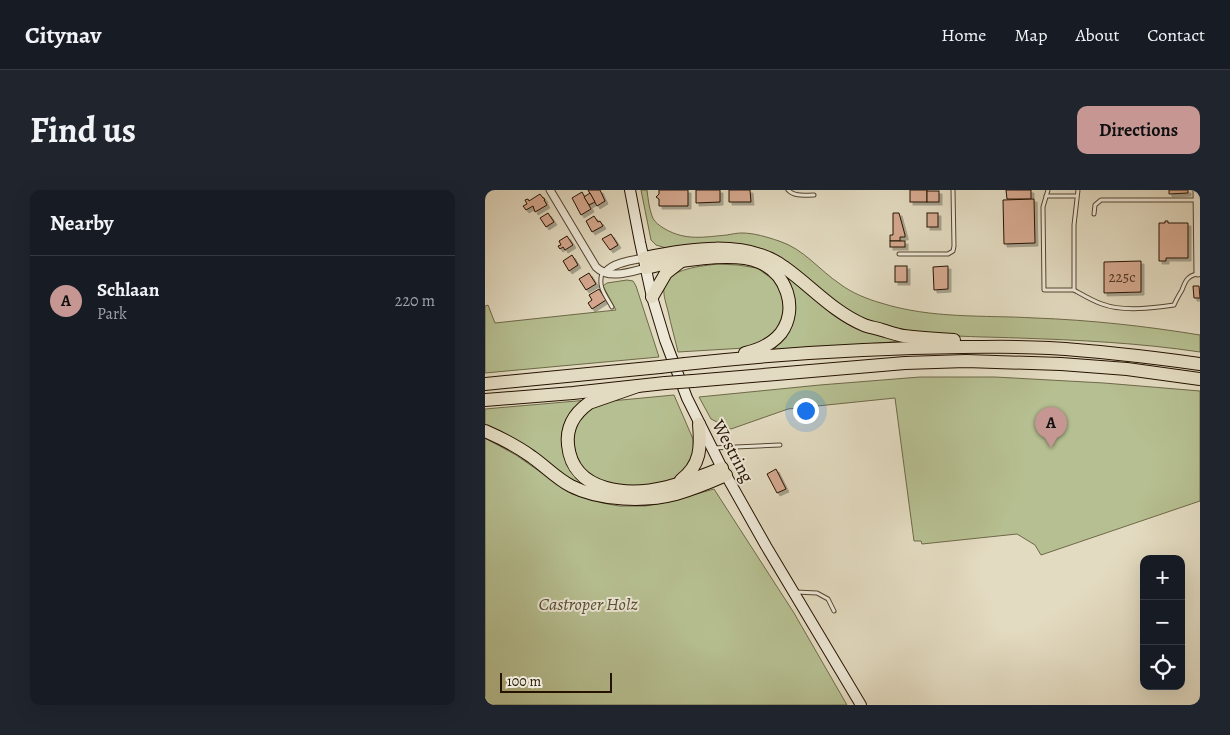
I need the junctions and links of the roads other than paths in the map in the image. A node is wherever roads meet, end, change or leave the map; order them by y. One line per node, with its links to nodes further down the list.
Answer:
1 (550, 190): 16 (street)
2 (631, 190): 15 (main road, Westring)
3 (788, 190): 8 (lane)
4 (953, 190): 13 (lane)
5 (1048, 190): 9 (lane)
6 (1078, 190): 10 (lane)
7 (1197, 190): 11 (street)
8 (813, 195)
9 (1046, 196): 10 (lane); 18 (lane)
10 (1076, 196): 18 (lane)
11 (1197, 200): 12 (lane); 17 (street)
12 (1094, 214)
13 (899, 254)
14 (682, 261): 15 (highway); 19 (highway); 22 (highway)
15 (645, 263): 16 (street); 19 (main road, Westring); 21 (highway)
16 (604, 272): 20 (lane)
17 (1199, 274): 18 (lane)
18 (1074, 290)
19 (652, 297): 28 (main road, Westring)
20 (612, 307)
21 (1023, 347): 22 (highway); 23 (highway)
22 (714, 361): 25 (highway, bridge)
23 (1200, 364)
24 (1200, 379): 26 (highway, bridge)
25 (485, 384)
26 (638, 386): 27 (highway); 33 (highway)
27 (485, 400)
28 (699, 424): 31 (main road, Westring); 33 (highway)
29 (485, 431): 32 (highway)
30 (780, 445): 31 (lane)
31 (712, 448): 32 (main road, Westring)
32 (724, 471): 33 (highway); 34 (main road, Westring)
33 (678, 483)
34 (793, 592): 35 (lane); 36 (main road, Westring)
35 (834, 611)
36 (861, 705)

